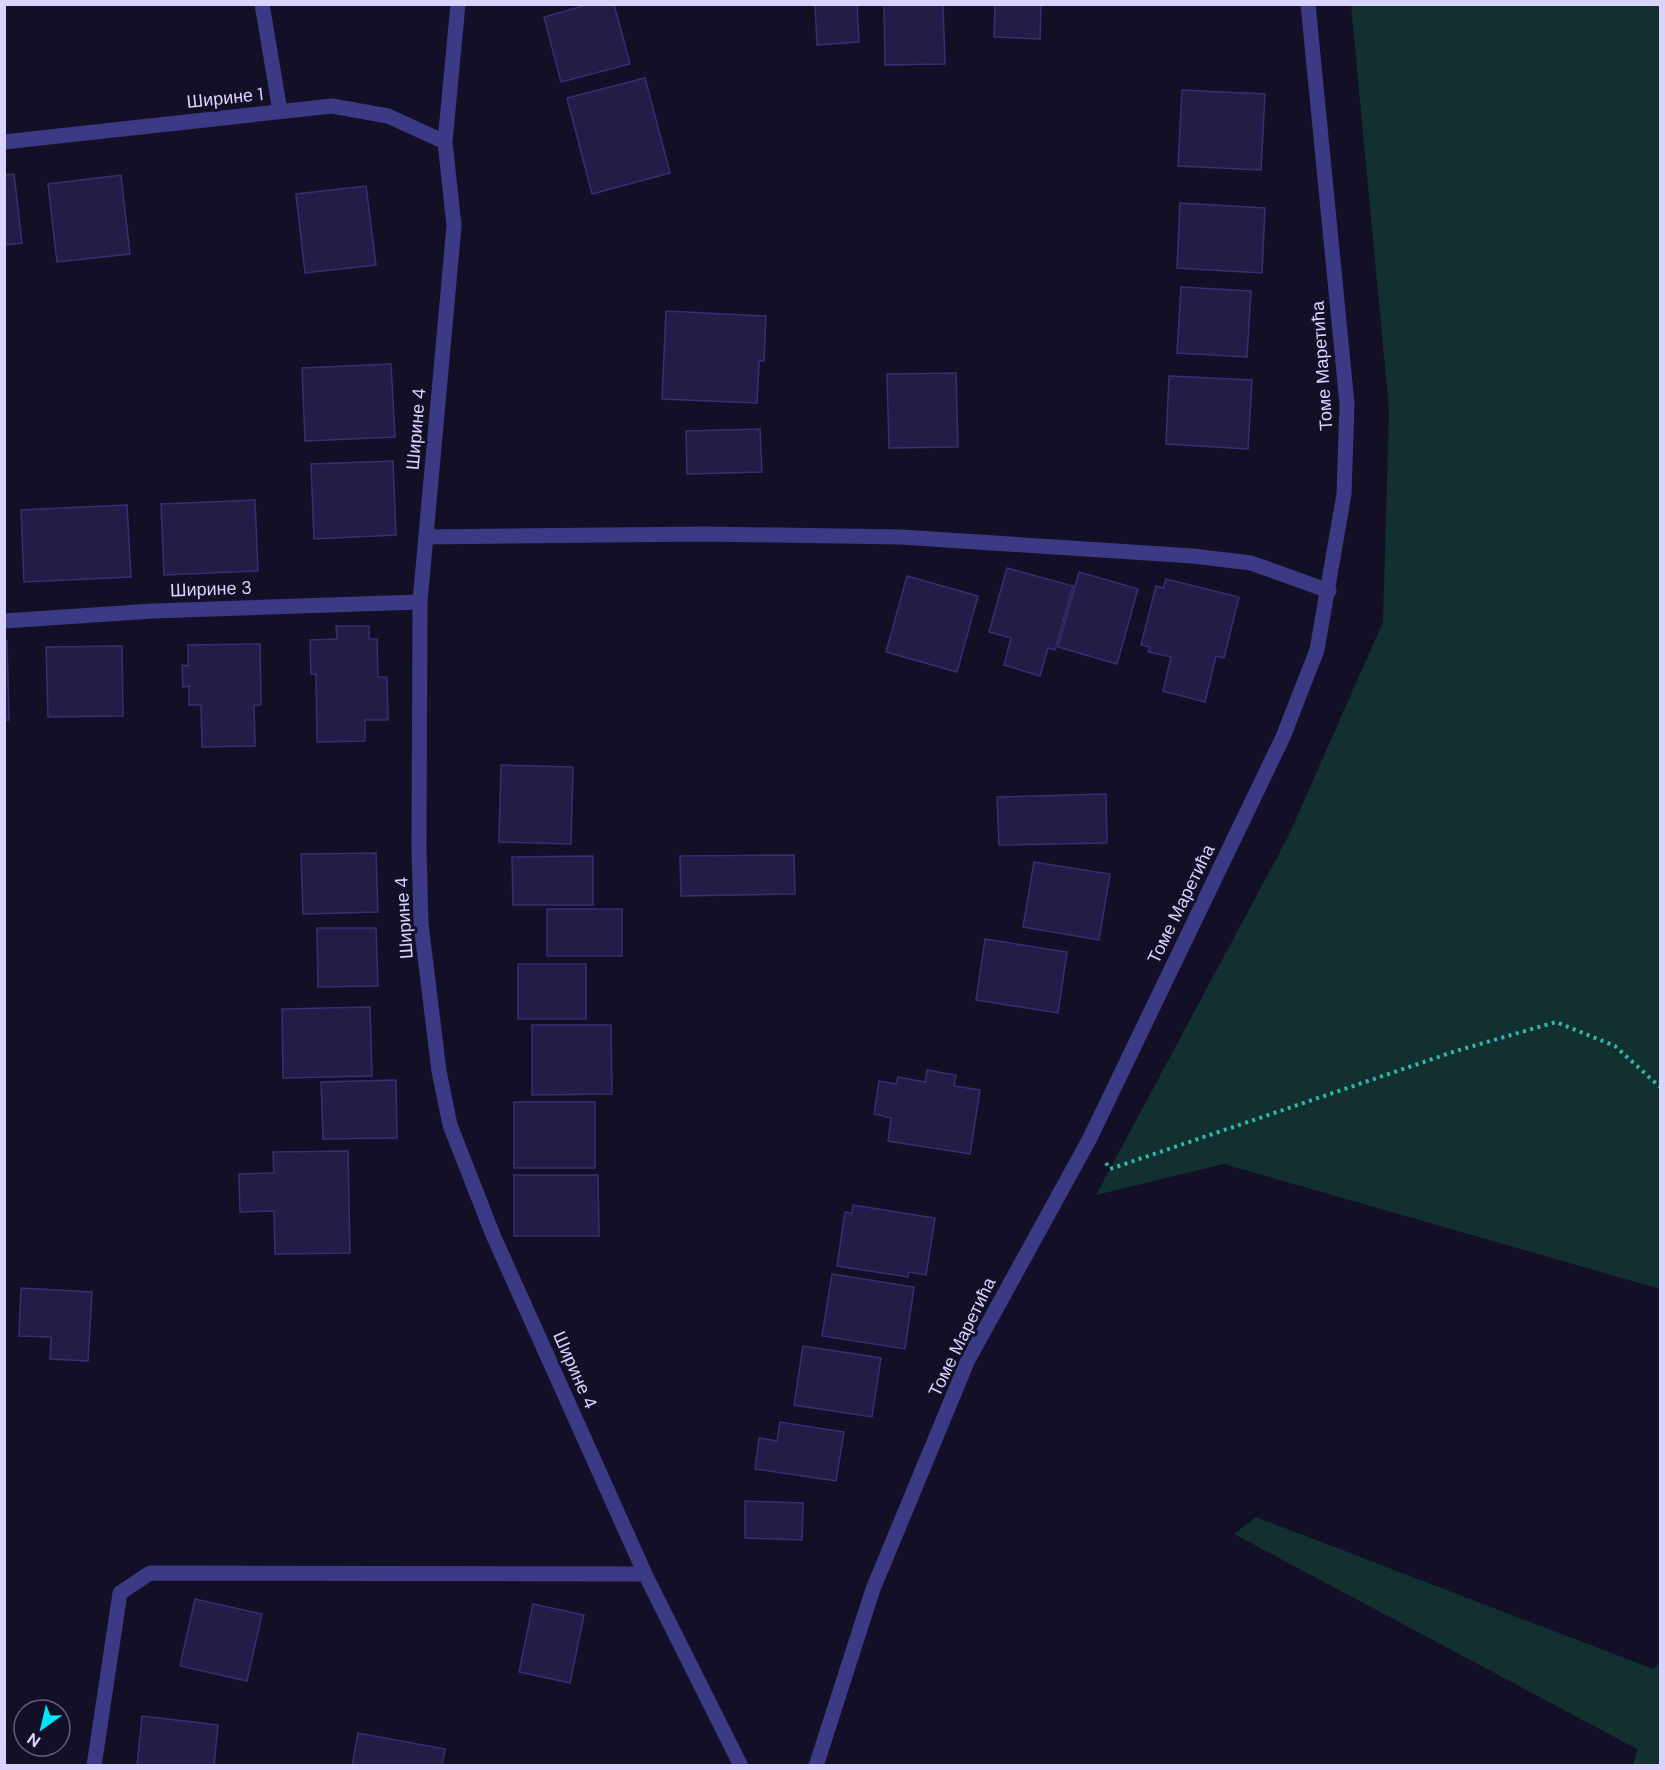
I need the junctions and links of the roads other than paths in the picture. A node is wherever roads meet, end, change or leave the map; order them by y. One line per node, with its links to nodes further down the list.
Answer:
1 (262, 4): 4 (street)
2 (458, 4): 6 (street, Ширине 4)
3 (1308, 4): 8 (street, Томе Маретића)
4 (280, 111): 5 (street, Ширине 1); 6 (street, Ширине 1)
5 (4, 142)
6 (445, 142): 7 (street, Ширине 4)
7 (426, 537): 8 (street); 9 (street, Ширине 4)
8 (1329, 591): 14 (street, Томе Маретића)
9 (420, 602): 10 (street, Ширине 3); 11 (street, Ширине 4)
10 (4, 621)
11 (645, 1574): 12 (street); 13 (street, Ширине 4)
12 (94, 1766)
13 (741, 1766)
14 (816, 1766)

